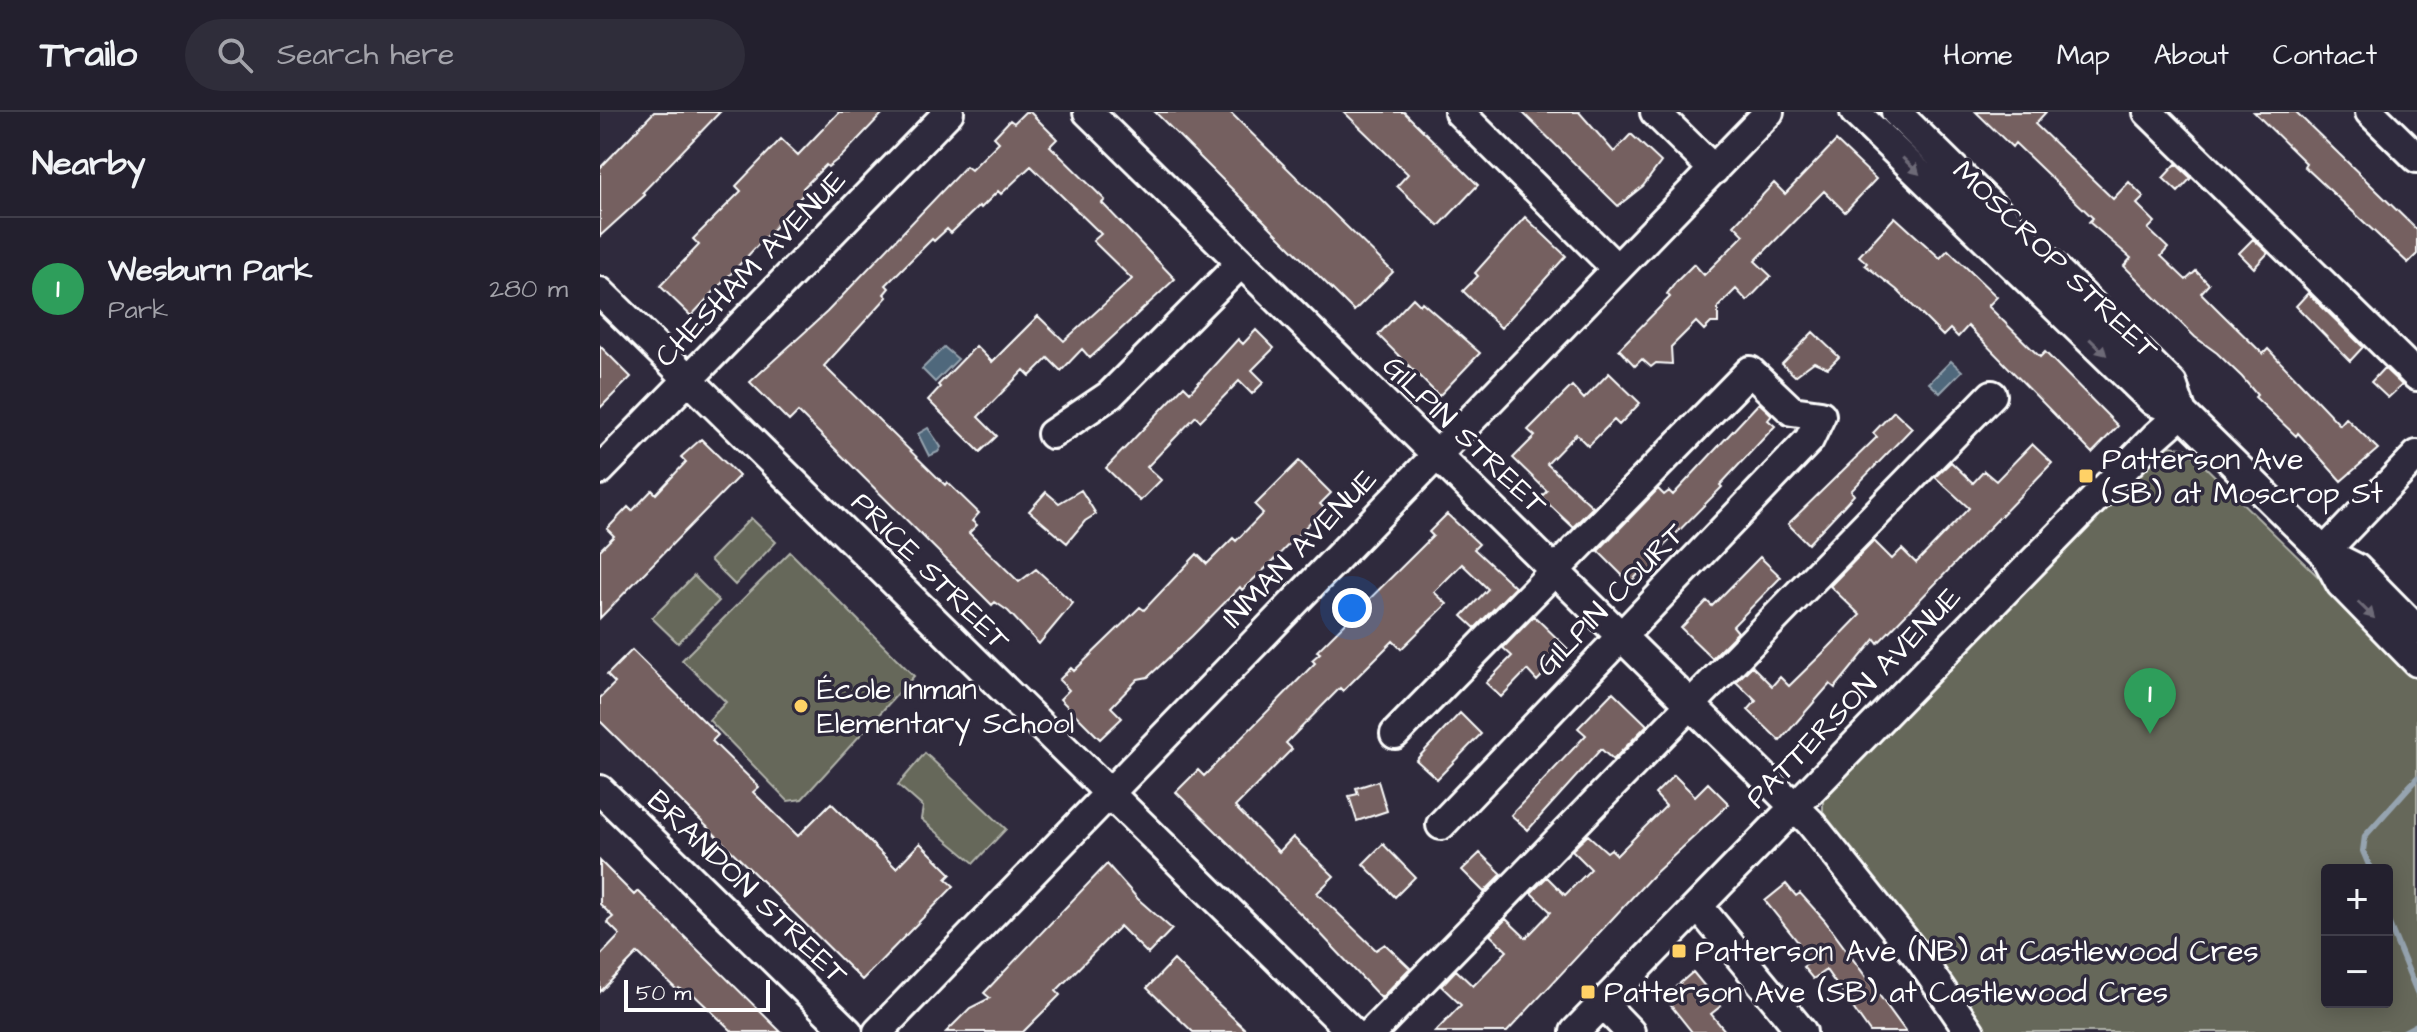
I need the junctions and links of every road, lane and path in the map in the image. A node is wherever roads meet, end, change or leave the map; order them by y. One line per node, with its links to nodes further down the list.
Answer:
1 (949, 112): 16 (street, CHESHAM AVENUE)
2 (1088, 112): 12 (street, GILPIN STREET)
3 (1459, 112): 13 (street)
4 (1655, 112): 11 (street)
5 (1769, 112): 11 (street, INMAN AVENUE)
6 (1855, 112): 18 (street, MOSCROP STREET, one-way to 18)
7 (1896, 112): 18 (street, MOSCROP STREET)
8 (2148, 112): 15 (street)
9 (2370, 112): 10 (street)
10 (2417, 158)
11 (1714, 170): 13 (street, INMAN AVENUE)
12 (1241, 263): 19 (street); 21 (street, GILPIN STREET)
13 (1617, 269): 21 (street, INMAN AVENUE)
14 (600, 292): 16 (street, PRICE STREET)
15 (2417, 376)
16 (688, 380): 22 (street, CHESHAM AVENUE); 31 (street, PRICE STREET)
17 (1992, 395): 28 (street)
18 (2182, 413): 23 (street, MOSCROP STREET); 32 (street, PATTERSON AVENUE)
19 (1052, 434)
20 (2417, 455): 23 (street)
21 (1436, 456): 24 (street, GILPIN STREET); 31 (street, INMAN AVENUE)
22 (600, 470)
23 (2324, 552): 25 (street, MOSCROP STREET); 27 (street, MOSCROP STREET, one-way to 27)
24 (1554, 571): 26 (street, GILPIN STREET); 26 (street, GILPIN COURT); 29 (street)
25 (2417, 630)
26 (1621, 636): 28 (street, GILPIN STREET); 33 (street, GILPIN COURT)
27 (2417, 662)
28 (1691, 706): 32 (street, GILPIN STREET); 39 (street)
29 (1395, 734)
30 (600, 790): 36 (street, BRANDON STREET)
31 (1109, 794): 37 (street, INMAN AVENUE); 38 (street, PRICE STREET)
32 (1795, 806): 34 (street, PATTERSON AVENUE); 43 (street, GILPIN STREET)
33 (1441, 825)
34 (1698, 906): 35 (street, PATTERSON AVENUE); 42 (street)
35 (1603, 1004): 40 (street, PATTERSON AVENUE); 41 (street)
36 (848, 1032)
37 (878, 1032)
38 (1352, 1032)
39 (1372, 1032)
40 (1575, 1032)
41 (1630, 1032)
42 (1802, 1032)
43 (1970, 1032)

